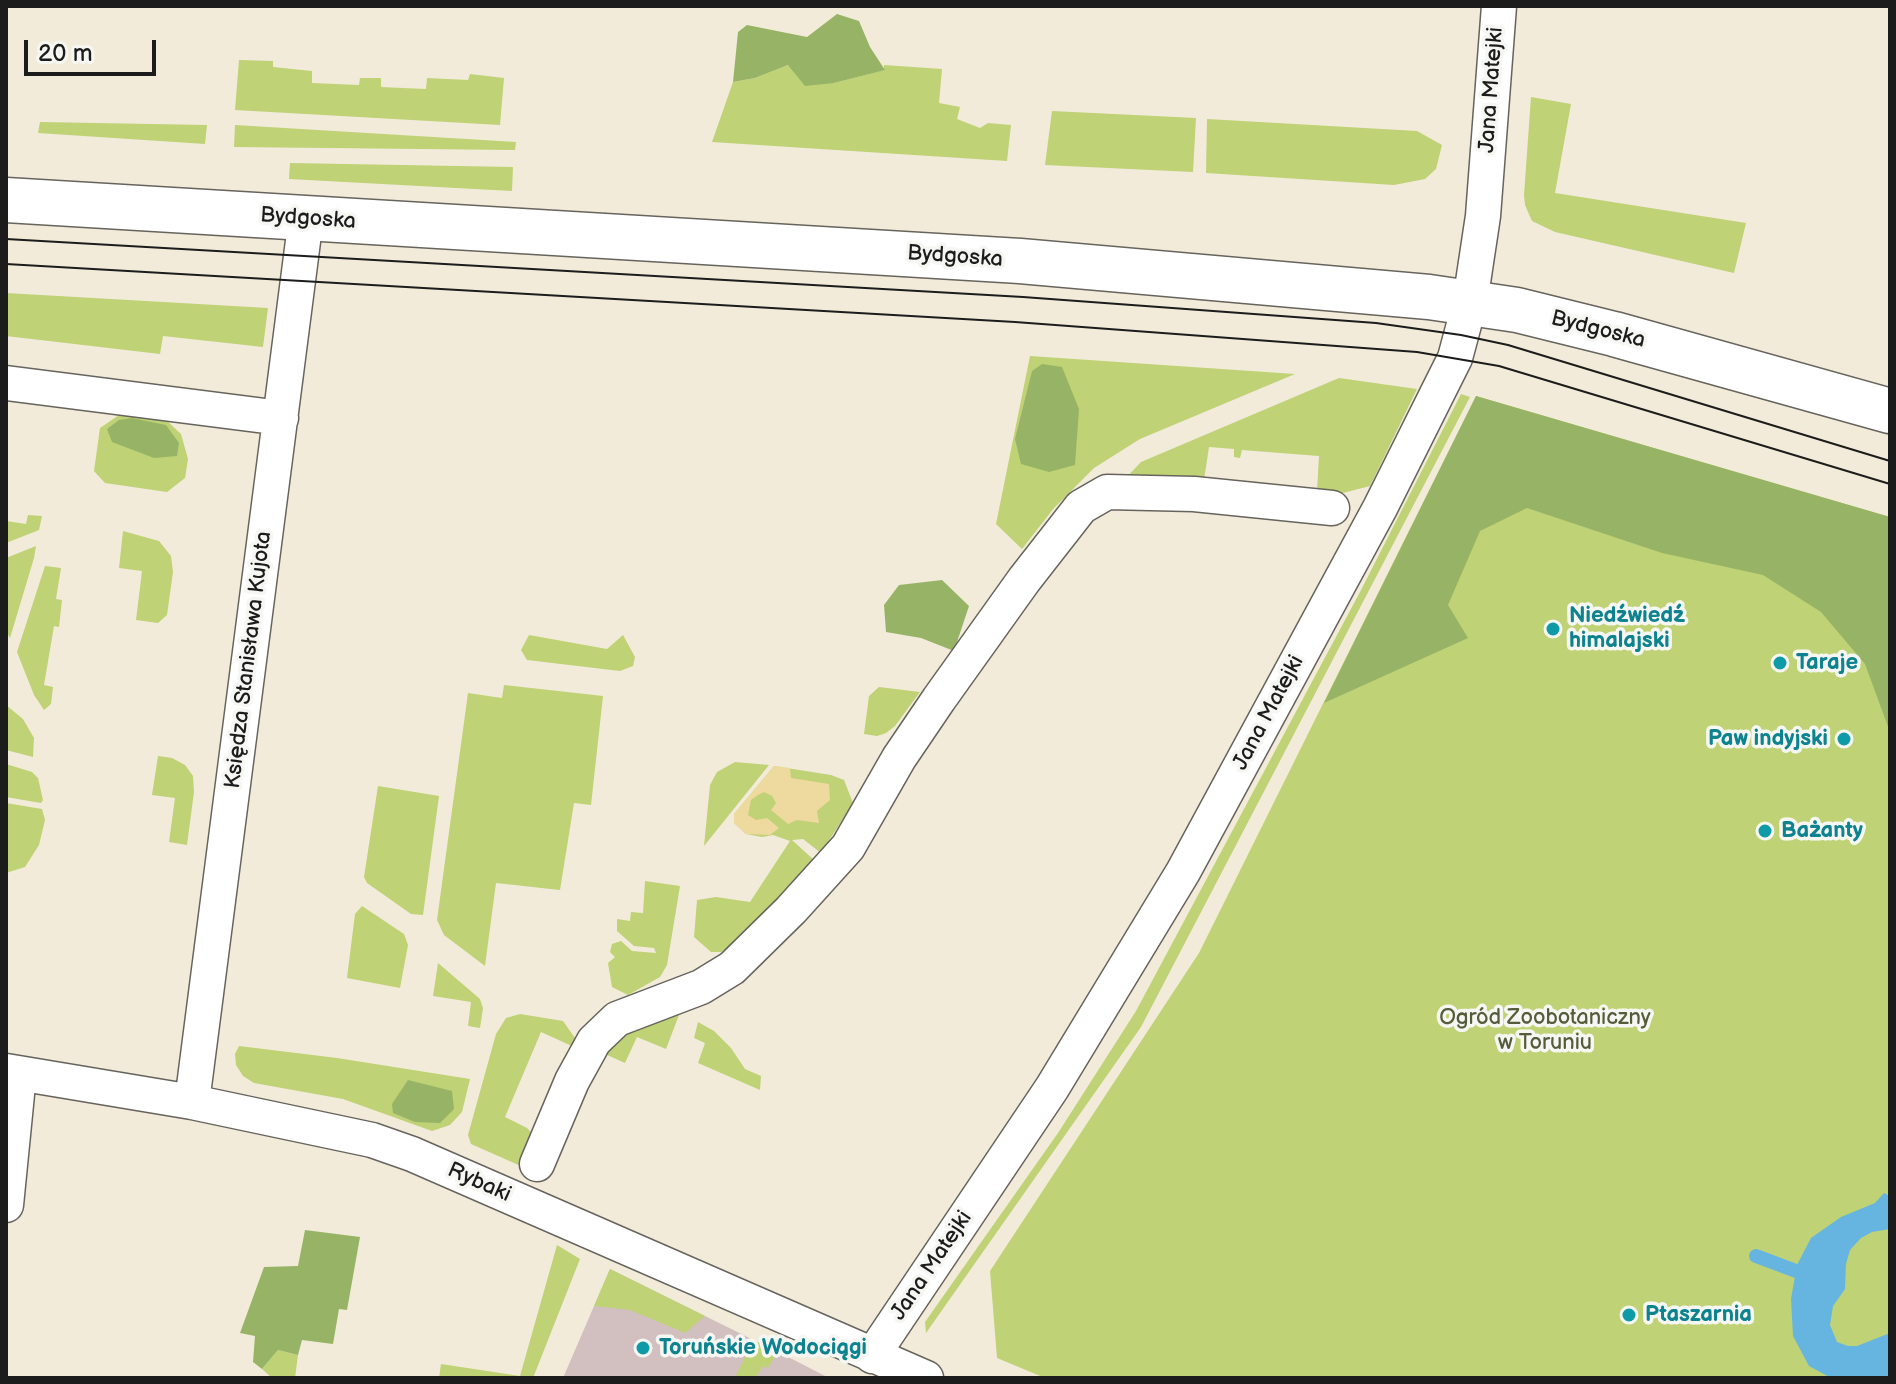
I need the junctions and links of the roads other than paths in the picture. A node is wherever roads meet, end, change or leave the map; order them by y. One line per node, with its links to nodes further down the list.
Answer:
1 (1499, 6): 4 (street, Jana Matejki)
2 (6, 200): 3 (street, Bydgoska)
3 (306, 218): 4 (street, Bydgoska); 7 (street, Księdza Stanisława Kujota)
4 (1470, 302): 6 (street, Bydgoska); 13 (street, Jana Matejki)
5 (6, 383): 7 (street)
6 (1890, 411)
7 (281, 418): 10 (street, Księdza Stanisława Kujota)
8 (1332, 508): 11 (street)
9 (12, 1072): 10 (street, Rybaki); 12 (street)
10 (192, 1102): 13 (street, Rybaki)
11 (537, 1164)
12 (6, 1205)
13 (872, 1356): 14 (street, Rybaki)
14 (926, 1378)

